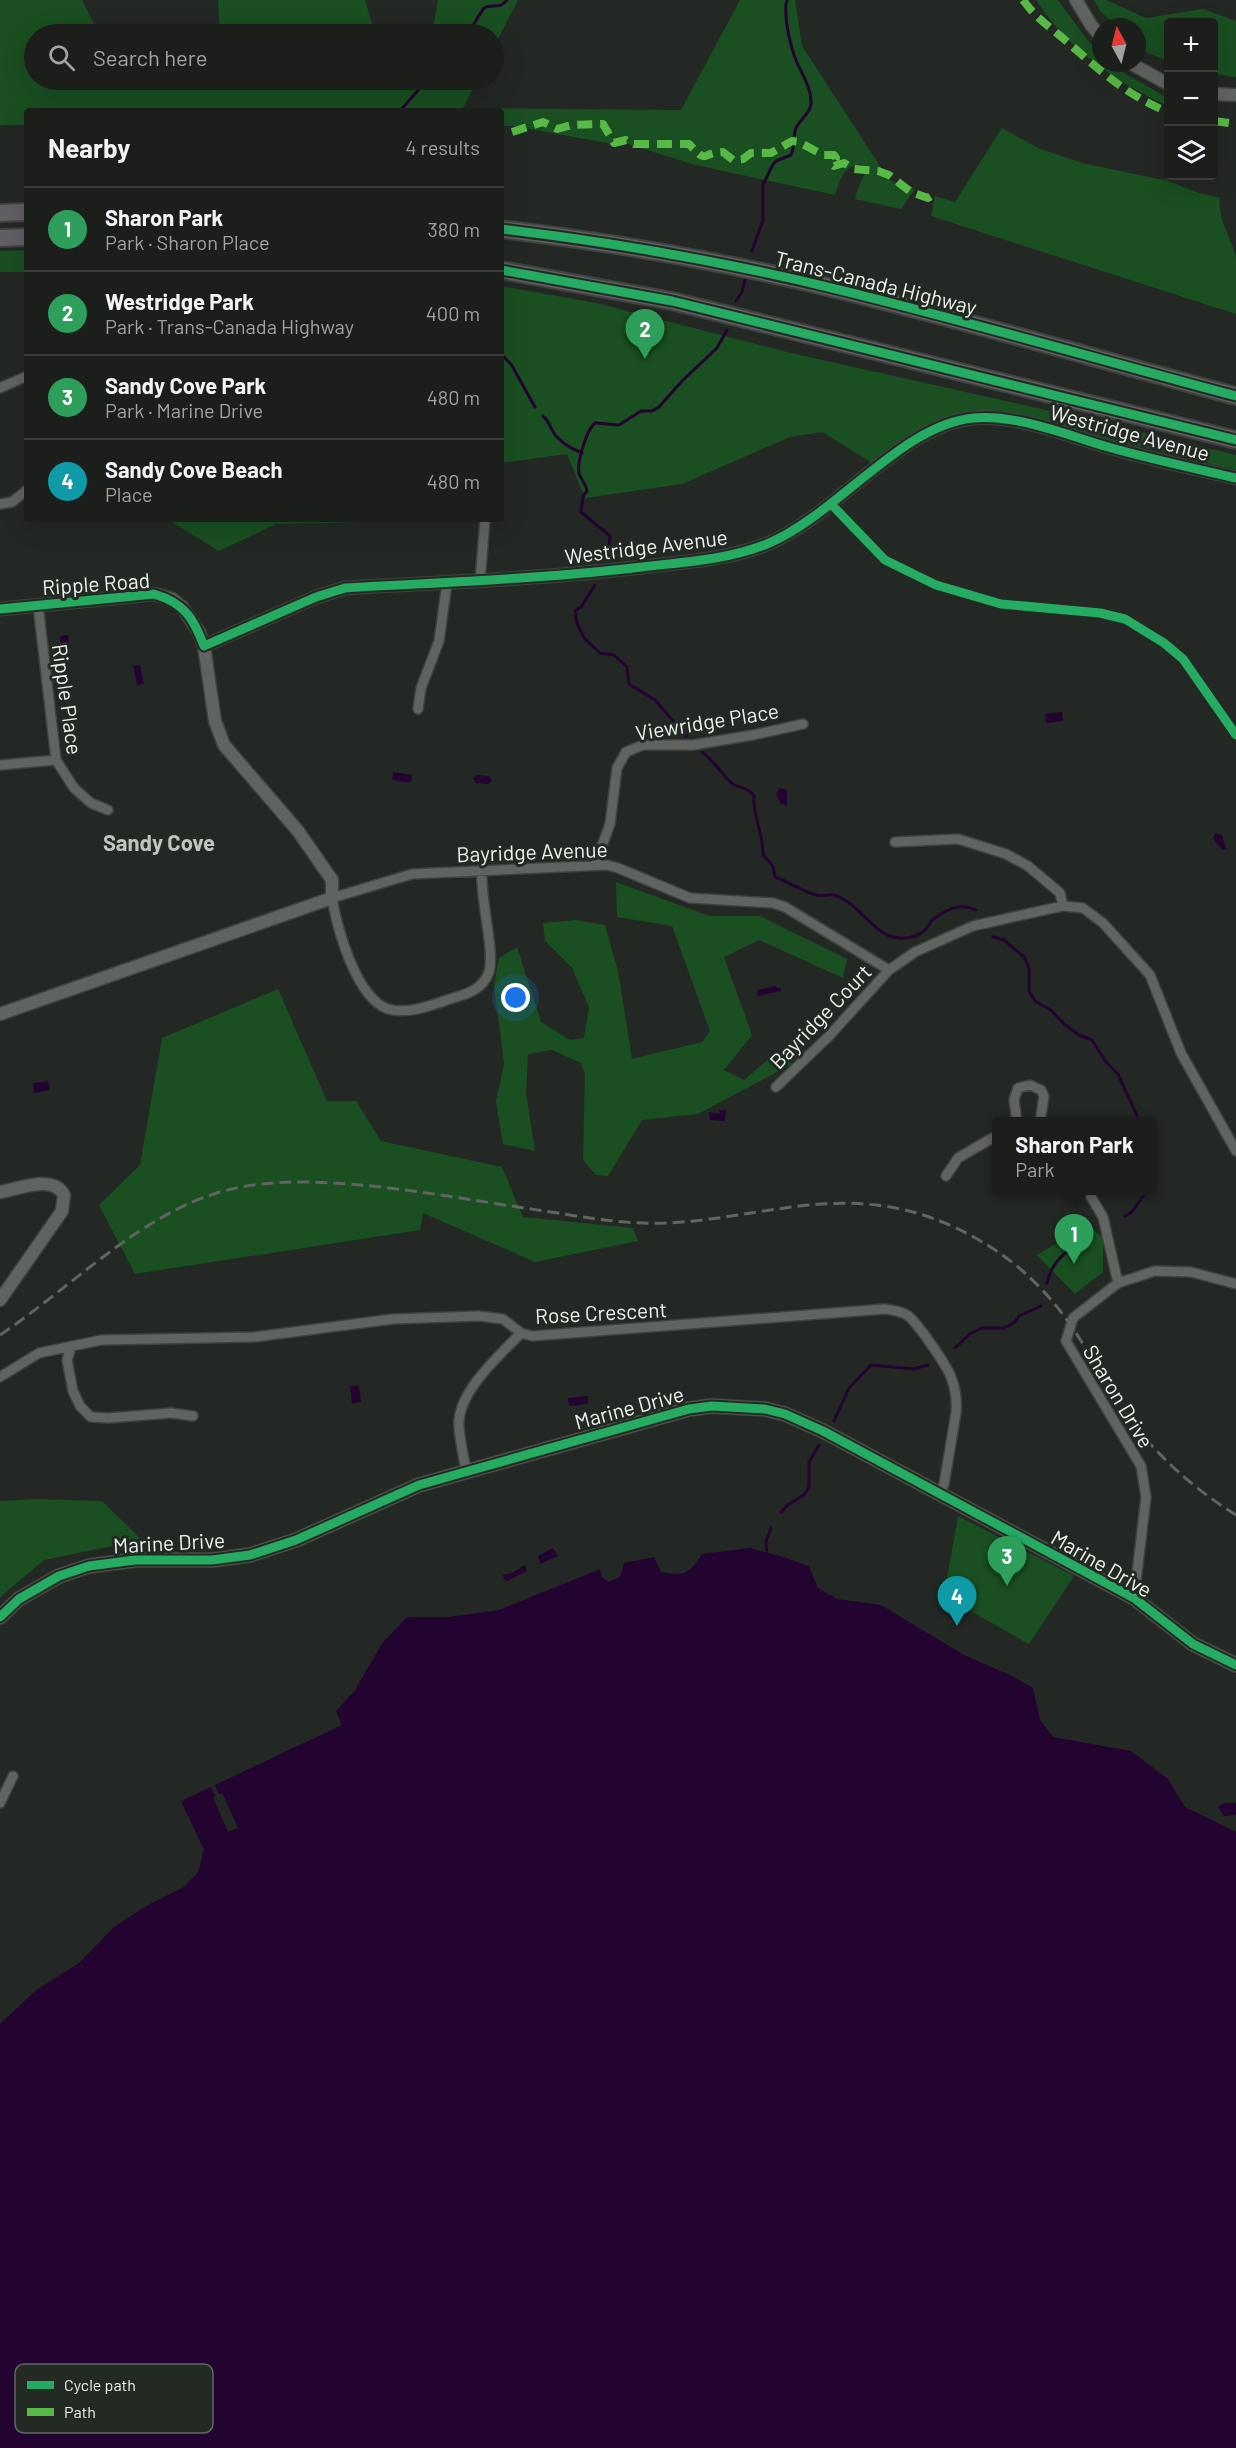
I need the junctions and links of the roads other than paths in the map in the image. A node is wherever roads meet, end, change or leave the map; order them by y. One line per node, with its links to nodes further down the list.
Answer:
1 (1076, 0): 2 (street)
2 (1092, 27)
3 (1146, 72): 4 (street)
4 (1164, 82)
5 (1218, 94): 6 (street)
6 (1236, 95)
7 (24, 212): 8 (highway)
8 (0, 213)
9 (504, 228): 15 (highway, Trans-Canada Highway)
10 (24, 237): 11 (highway)
11 (0, 238)
12 (504, 271): 16 (highway)
13 (24, 377): 14 (street)
14 (0, 388)
15 (1236, 396)
16 (1236, 440)
17 (1236, 478): 20 (street, Westridge Avenue)
18 (24, 492): 19 (street)
19 (0, 504)
20 (831, 504): 22 (street, Westridge Avenue); 29 (street)
21 (485, 522): 22 (street)
22 (480, 582): 23 (street, Westridge Avenue)
23 (447, 584): 26 (street, Westridge Avenue); 27 (street)
24 (38, 605): 25 (street, Ripple Road); 26 (street, Ripple Road); 30 (street, Ripple Place)
25 (0, 609)
26 (204, 646): 36 (street, Ripple Road)
27 (418, 709)
28 (803, 724): 34 (street, Viewridge Place)
29 (1236, 735)
30 (56, 760): 31 (street); 32 (street, Ripple Place)
31 (0, 765)
32 (108, 810)
33 (895, 842): 37 (street)
34 (595, 865): 35 (street, Bayridge Avenue); 38 (street, Bayridge Avenue)
35 (482, 872): 36 (street, Bayridge Avenue); 36 (street)
36 (332, 898): 39 (street, Bayridge Avenue)
37 (1063, 906): 38 (street); 44 (street)
38 (889, 970): 40 (street, Bayridge Court)
39 (0, 1014)
40 (776, 1087)
41 (1017, 1117): 42 (street)
42 (1041, 1117)
43 (992, 1138): 45 (street)
44 (1236, 1151)
45 (946, 1176)
46 (0, 1192): 50 (street)
47 (1089, 1195): 48 (street)
48 (1118, 1282): 49 (street, Sharon Drive); 57 (street, Sharon Drive)
49 (1236, 1284)
50 (0, 1300)
51 (521, 1333): 52 (street, Rose Crescent); 55 (street); 56 (street, Rose Crescent)
52 (70, 1348): 53 (street, Rose Crescent); 54 (street)
53 (0, 1377)
54 (193, 1416)
55 (466, 1471): 56 (main road, Marine Drive); 58 (main road, Marine Drive)
56 (946, 1496): 57 (main road, Marine Drive)
57 (1134, 1598): 59 (main road, Marine Drive)
58 (0, 1617)
59 (1236, 1665)
60 (13, 1776): 61 (street)
61 (0, 1803)

